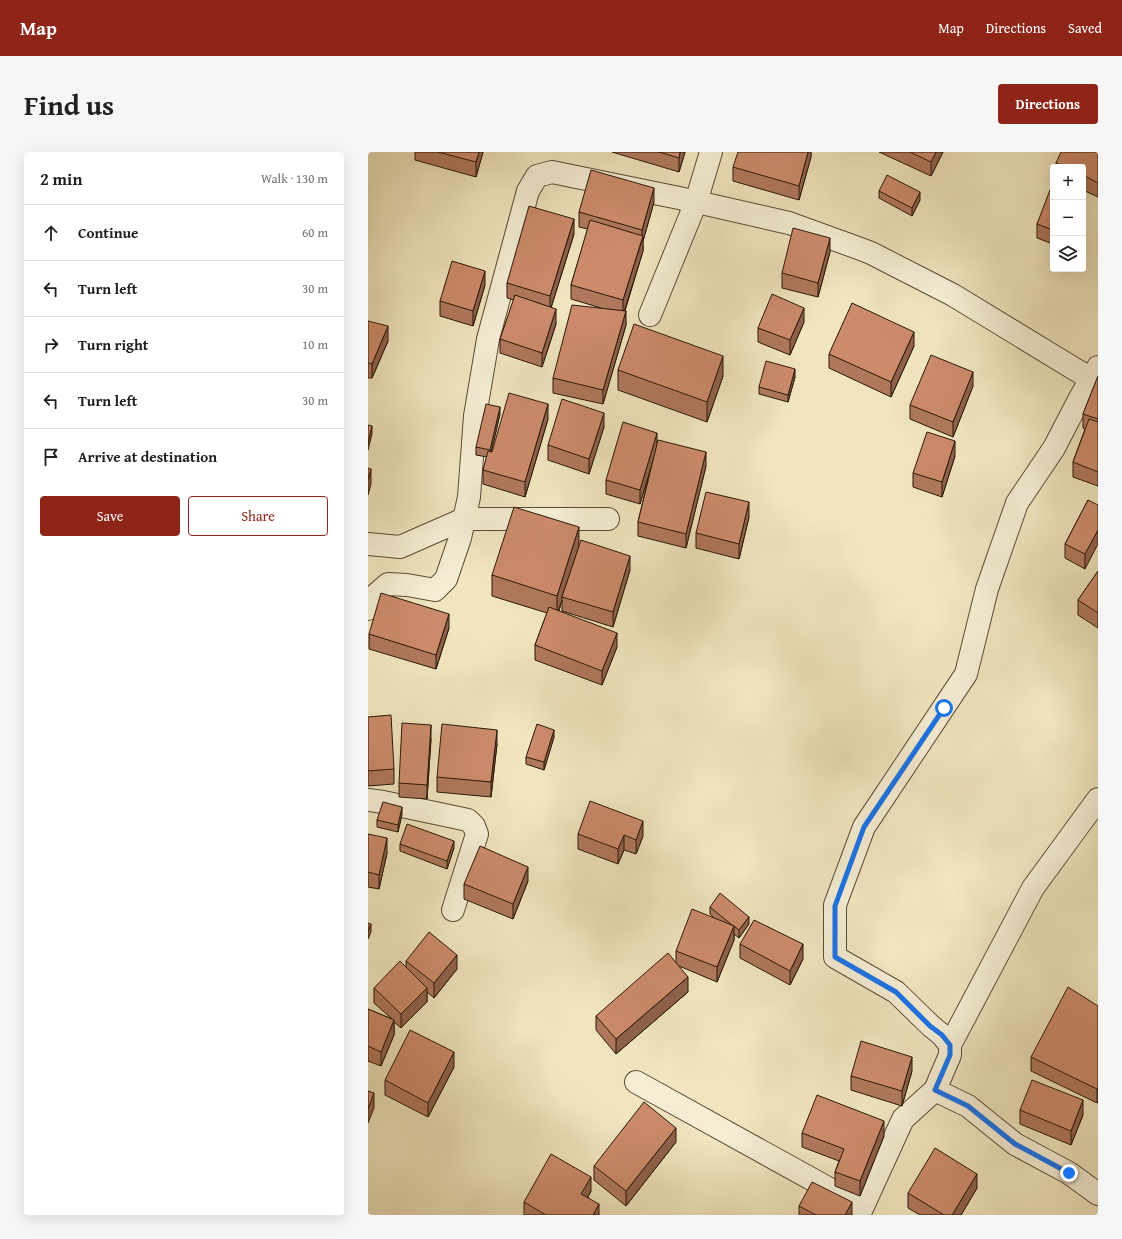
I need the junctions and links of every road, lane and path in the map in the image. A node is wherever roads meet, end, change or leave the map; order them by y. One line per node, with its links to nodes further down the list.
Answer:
1 (711, 152): 2 (street)
2 (696, 202): 3 (street); 4 (street); 6 (street)
3 (650, 315)
4 (1094, 373): 12 (street)
5 (608, 518): 6 (street)
6 (464, 519): 7 (street); 8 (street)
7 (368, 544)
8 (368, 609)
9 (1098, 799): 12 (street)
10 (368, 800): 11 (street)
11 (453, 910)
12 (950, 1045): 14 (street)
13 (636, 1082): 16 (street)
14 (935, 1090): 15 (street); 16 (street)
15 (1098, 1194)
16 (860, 1211)

